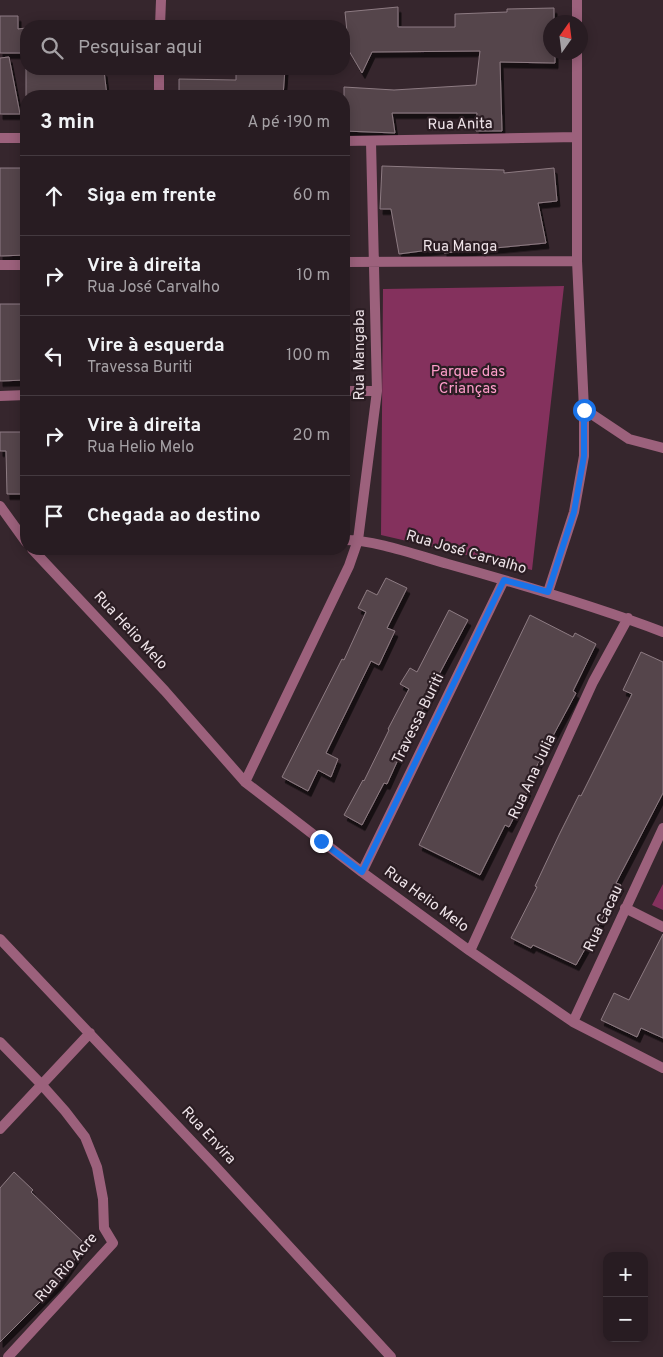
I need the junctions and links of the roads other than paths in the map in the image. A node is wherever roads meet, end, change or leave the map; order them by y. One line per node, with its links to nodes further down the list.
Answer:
1 (161, 0): 4 (street)
2 (577, 0): 3 (street)
3 (577, 15)
4 (160, 20)
5 (577, 60): 8 (street)
6 (159, 75): 7 (street)
7 (159, 90)
8 (577, 137): 12 (street, Rua Anita); 15 (street)
9 (0, 138): 10 (street)
10 (20, 138)
11 (350, 141): 12 (street, Rua Anita)
12 (371, 142): 14 (street, Rua Mangaba)
13 (350, 262): 14 (street, Rua Manga)
14 (375, 262): 15 (street, Rua Manga); 19 (street, Rua Mangaba)
15 (577, 262): 22 (street)
16 (0, 265): 17 (street)
17 (20, 265)
18 (350, 391): 19 (street)
19 (377, 391): 27 (street, Rua Mangaba)
20 (20, 395): 21 (street)
21 (0, 396)
22 (584, 410): 23 (street); 30 (street)
23 (663, 448)
24 (0, 506): 25 (street)
25 (20, 534)
26 (350, 540): 27 (street, Rua José Carvalho)
27 (358, 540): 29 (street, Rua José Carvalho); 33 (street, Rua Mangaba)
28 (38, 555): 33 (street, Rua Helio Melo)
29 (504, 580): 30 (street, Rua José Carvalho); 35 (street, Travessa Buriti)
30 (548, 592): 31 (street, Rua José Carvalho)
31 (628, 618): 32 (street, Rua José Carvalho); 39 (street, Rua Ana Julia)
32 (663, 632)
33 (245, 782): 35 (street, Rua Helio Melo)
34 (663, 828): 36 (street, Rua Cacau)
35 (362, 872): 39 (street, Rua Helio Melo)
36 (625, 908): 37 (street); 40 (street, Rua Cacau)
37 (663, 927)
38 (0, 939): 41 (street, Rua Envira)
39 (470, 951): 40 (street, Rua Helio Melo)
40 (573, 1022): 43 (street, Rua Helio Melo)
41 (90, 1033): 44 (street); 47 (street, Rua Envira)
42 (0, 1042): 44 (street, Rua Rio Acre)
43 (663, 1068)
44 (42, 1084): 45 (street); 46 (street, Rua Rio Acre)
45 (0, 1129)
46 (8, 1357)
47 (391, 1357)

